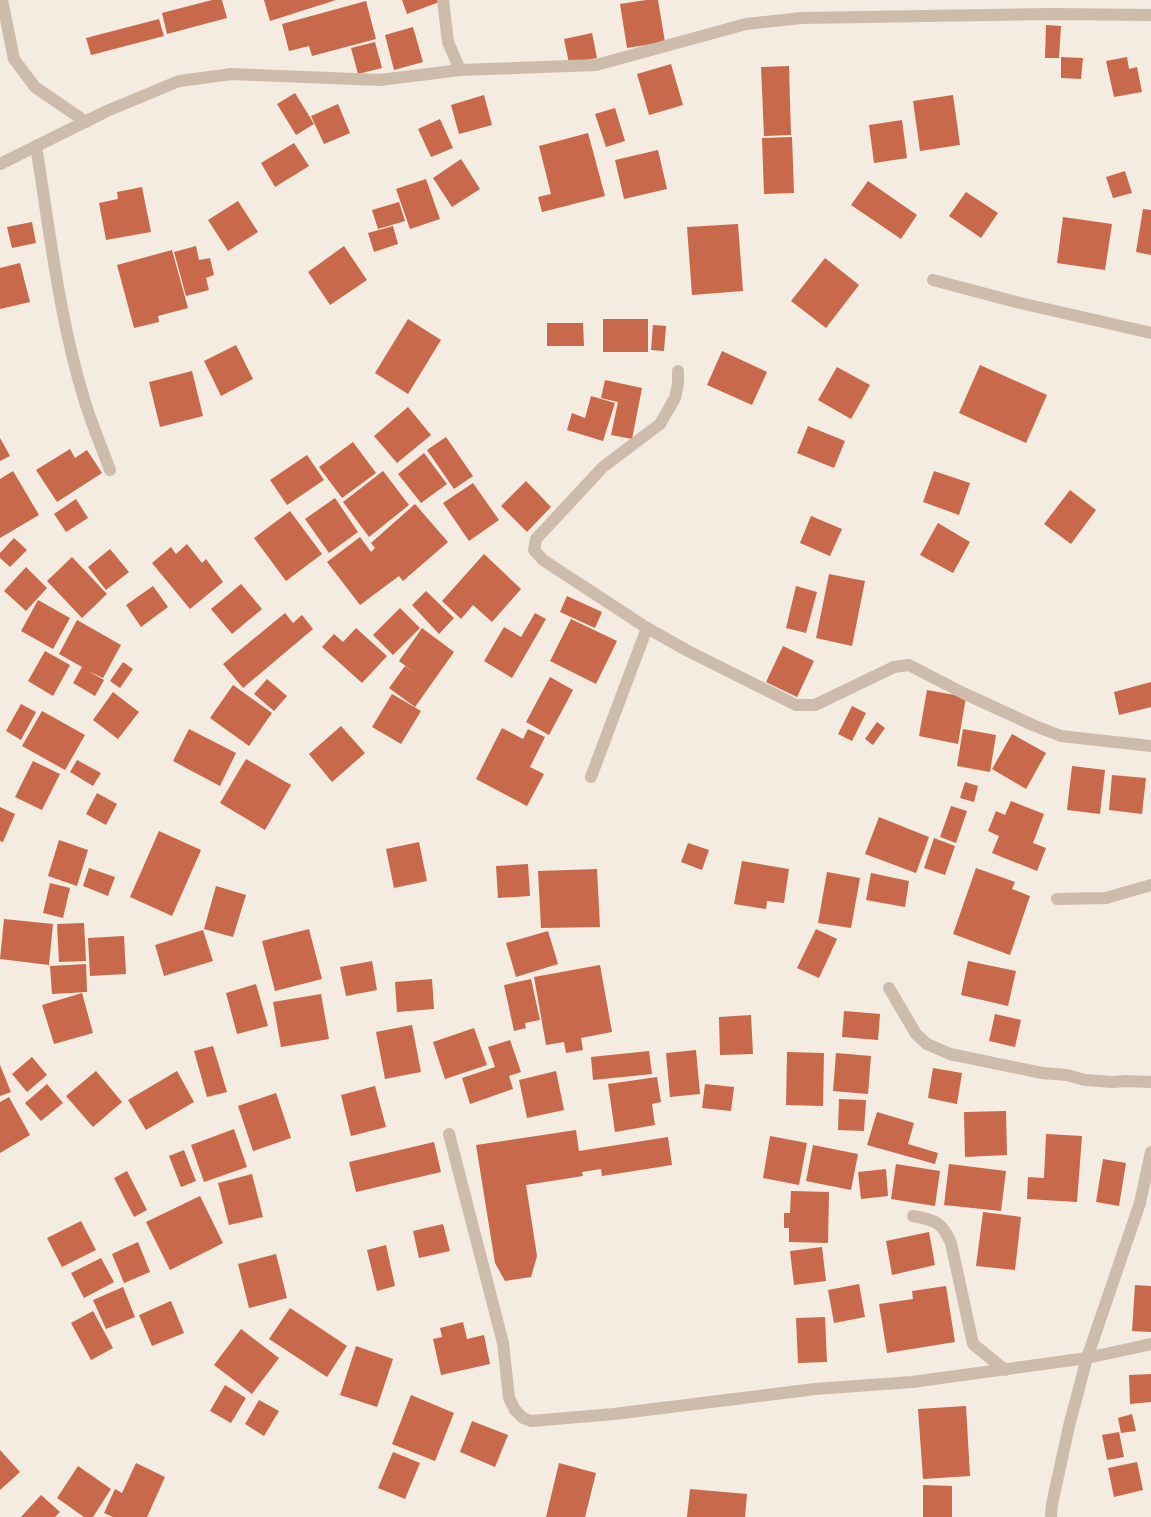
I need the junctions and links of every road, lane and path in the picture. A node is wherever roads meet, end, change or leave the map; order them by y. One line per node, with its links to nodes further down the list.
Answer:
1 (2, 0): 5 (street)
2 (443, 0): 4 (street)
3 (1151, 15): 4 (street)
4 (460, 70): 5 (street)
5 (86, 122): 6 (street)
6 (36, 146): 7 (street); 11 (street)
7 (0, 164)
8 (933, 280): 9 (street)
9 (1151, 333)
10 (678, 371): 12 (street)
11 (110, 470)
12 (647, 628): 13 (street); 14 (street)
13 (1151, 746)
14 (591, 777)
15 (1151, 885): 16 (street)
16 (1057, 898)
17 (889, 988): 18 (street)
18 (1151, 1082)
19 (449, 1134): 24 (street)
20 (1151, 1152): 23 (street)
21 (913, 1216): 24 (street)
22 (1151, 1344): 23 (street)
23 (1087, 1358): 24 (street); 25 (street)
24 (1005, 1370)
25 (1051, 1517)

